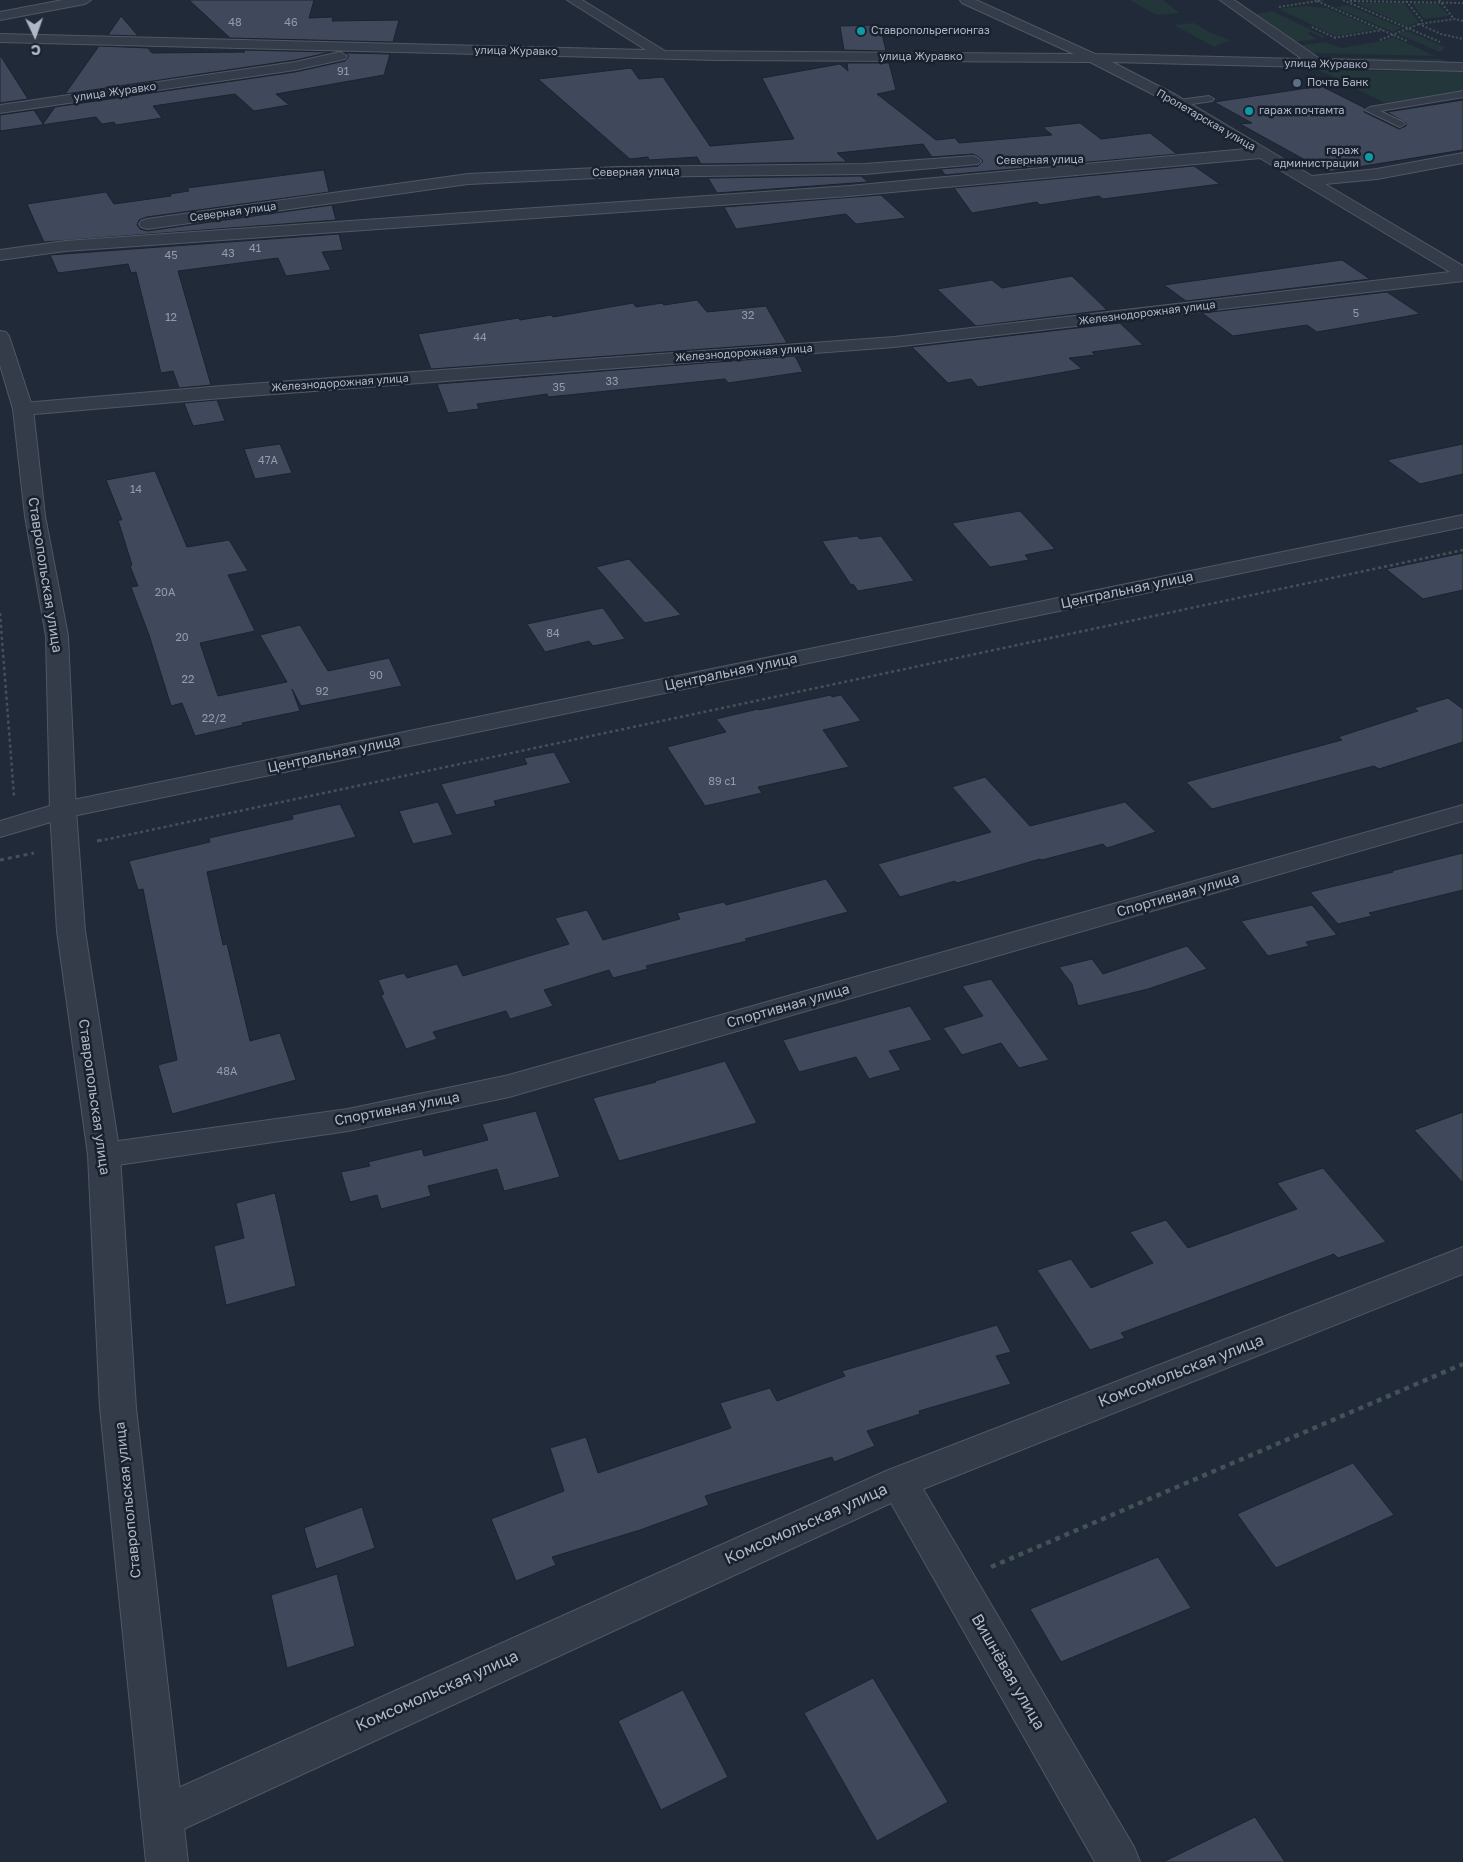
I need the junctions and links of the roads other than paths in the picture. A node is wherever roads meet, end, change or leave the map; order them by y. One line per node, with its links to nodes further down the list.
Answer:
1 (85, 0): 5 (street)
2 (573, 0): 8 (street)
3 (966, 0): 9 (street, Пролетарская улица)
4 (1226, 0): 10 (street)
5 (0, 16)
6 (0, 38): 7 (street, улица Журавко)
7 (378, 48): 8 (street, улица Журавко); 15 (street, улица Журавко)
8 (661, 54): 9 (street, улица Журавко)
9 (1093, 58): 10 (street, улица Журавко); 14 (street, Пролетарская улица)
10 (1318, 64): 11 (street, улица Журавко)
11 (1463, 67)
12 (1463, 94): 16 (lane)
13 (1208, 99): 14 (lane)
14 (1179, 103): 17 (street, Пролетарская улица)
15 (0, 109)
16 (1400, 124)
17 (1261, 153): 18 (street, Северная улица); 22 (street, Пролетарская улица)
18 (1215, 156): 21 (street, Северная улица); 23 (street, Северная улица)
19 (1463, 158): 22 (street)
20 (990, 161): 23 (street, Северная улица)
21 (1010, 161)
22 (1308, 181): 25 (street, Пролетарская улица)
23 (65, 246): 24 (street, Северная улица)
24 (0, 255)
25 (1463, 274): 27 (street, Железнодорожная улица)
26 (0, 336): 27 (street, Ставропольская улица)
27 (23, 409): 29 (street, Ставропольская улица)
28 (1463, 521): 29 (street, Центральная улица)
29 (63, 810): 31 (street, Центральная улица); 32 (street, Ставропольская улица)
30 (1463, 813): 32 (street, Спортивная улица)
31 (8, 827)
32 (104, 1155): 35 (street, Ставропольская улица)
33 (1463, 1260): 34 (street, Комсомольская улица)
34 (899, 1482): 35 (street, Комсомольская улица); 37 (street, Вишнёвая улица)
35 (162, 1816): 36 (street, Ставропольская улица)
36 (167, 1862)
37 (1119, 1862)

